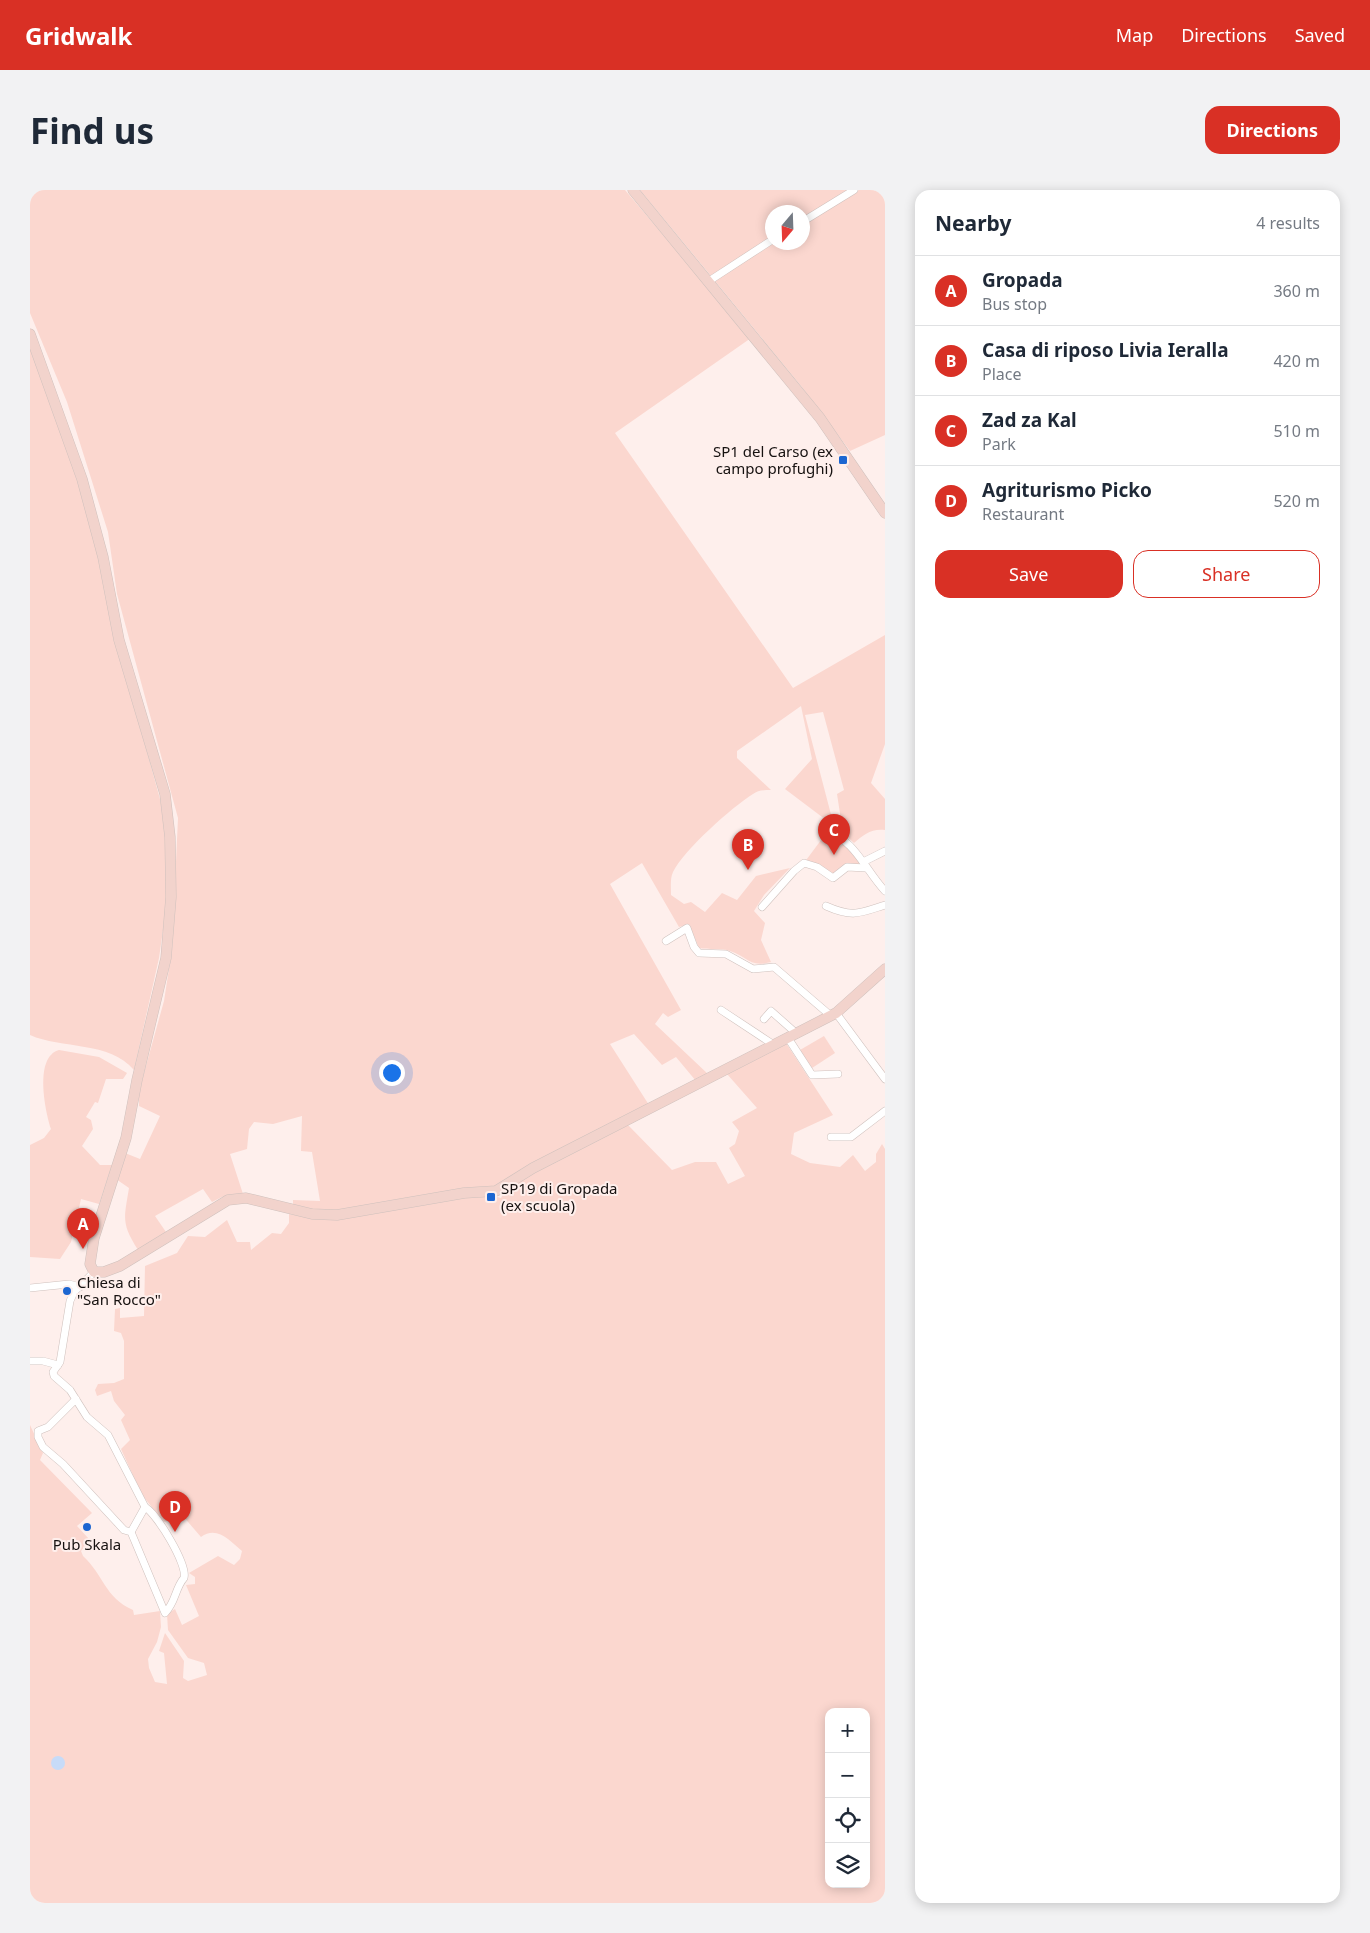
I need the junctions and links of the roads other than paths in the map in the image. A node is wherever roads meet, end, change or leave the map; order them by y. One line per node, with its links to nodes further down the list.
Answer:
1 (633, 190): 5 (street)
2 (854, 190): 3 (street)
3 (810, 217)
4 (765, 245): 5 (street)
5 (709, 281): 7 (street)
6 (30, 334): 26 (street)
7 (885, 513)
8 (825, 832): 10 (street)
9 (885, 851): 10 (street)
10 (865, 865): 11 (street); 14 (street)
11 (885, 891)
12 (885, 905): 13 (street)
13 (826, 906)
14 (762, 908)
15 (666, 941): 18 (street)
16 (885, 970): 18 (street)
17 (721, 1010): 21 (street)
18 (834, 1015): 20 (street); 23 (street)
19 (764, 1019): 20 (street)
20 (793, 1036): 21 (street); 22 (street)
21 (774, 1045): 26 (street)
22 (838, 1074)
23 (885, 1080)
24 (885, 1111): 25 (street)
25 (831, 1137)
26 (94, 1272): 27 (street)
27 (80, 1286): 28 (street); 30 (street)
28 (30, 1288)
29 (30, 1361): 30 (street)
30 (58, 1365): 31 (street)
31 (76, 1399): 32 (street); 33 (street)
32 (145, 1507): 33 (street); 33 (street)
33 (131, 1532)

